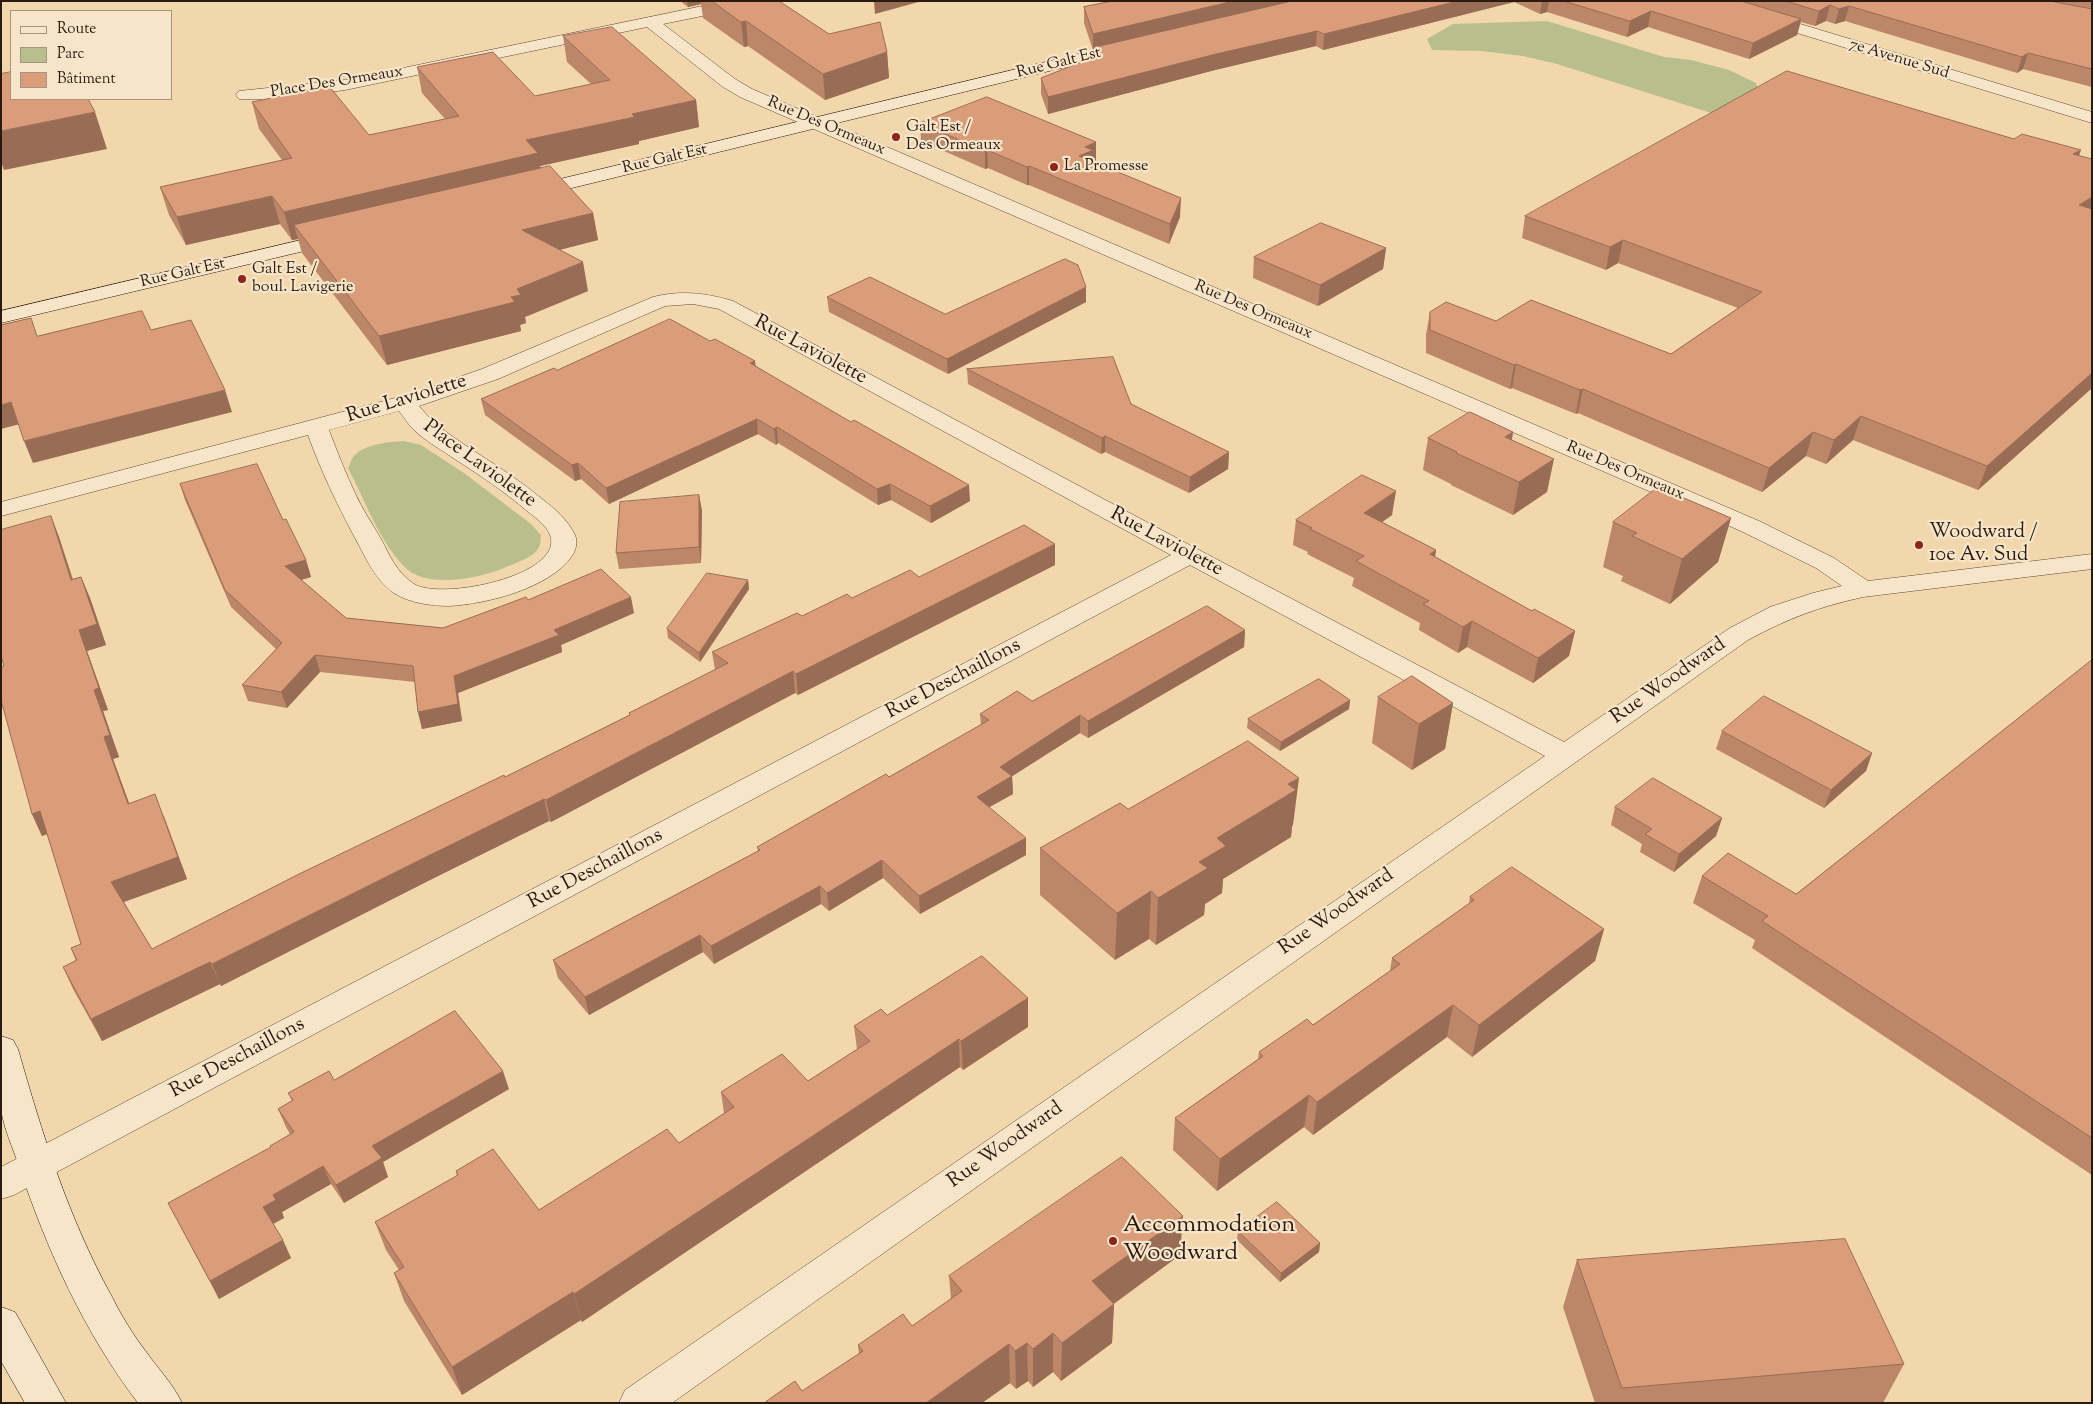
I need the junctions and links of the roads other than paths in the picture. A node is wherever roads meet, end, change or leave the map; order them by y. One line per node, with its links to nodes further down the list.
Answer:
1 (751, 1): 3 (street, Place Des Ormeaux)
2 (1707, 1): 6 (street, 7e Avenue Sud)
3 (650, 22): 5 (street, Place Des Ormeaux); 7 (street, Rue Des Ormeaux)
4 (1148, 43): 7 (street, Rue Galt Est)
5 (245, 95)
6 (2092, 118)
7 (818, 123): 8 (street, Rue Galt Est); 16 (street, Rue Des Ormeaux)
8 (517, 195)
9 (352, 234): 10 (street, Rue Galt Est)
10 (1, 317)
11 (405, 403): 12 (street, Rue Laviolette); 12 (street, Place Laviolette); 14 (street, Rue Laviolette)
12 (316, 426): 13 (street, Rue Laviolette)
13 (1, 509)
14 (1190, 556): 17 (street, Rue Laviolette); 19 (street, Rue Deschaillons)
15 (2092, 561): 16 (street, Rue Woodward)
16 (1863, 589): 17 (street, Rue Woodward)
17 (1564, 754): 24 (street, Rue Woodward)
18 (1, 1049): 19 (street)
19 (36, 1166): 20 (street, Rue Deschaillons); 23 (street)
20 (1, 1184)
21 (1, 1324): 22 (street)
22 (46, 1403)
23 (162, 1403)
24 (639, 1403)

